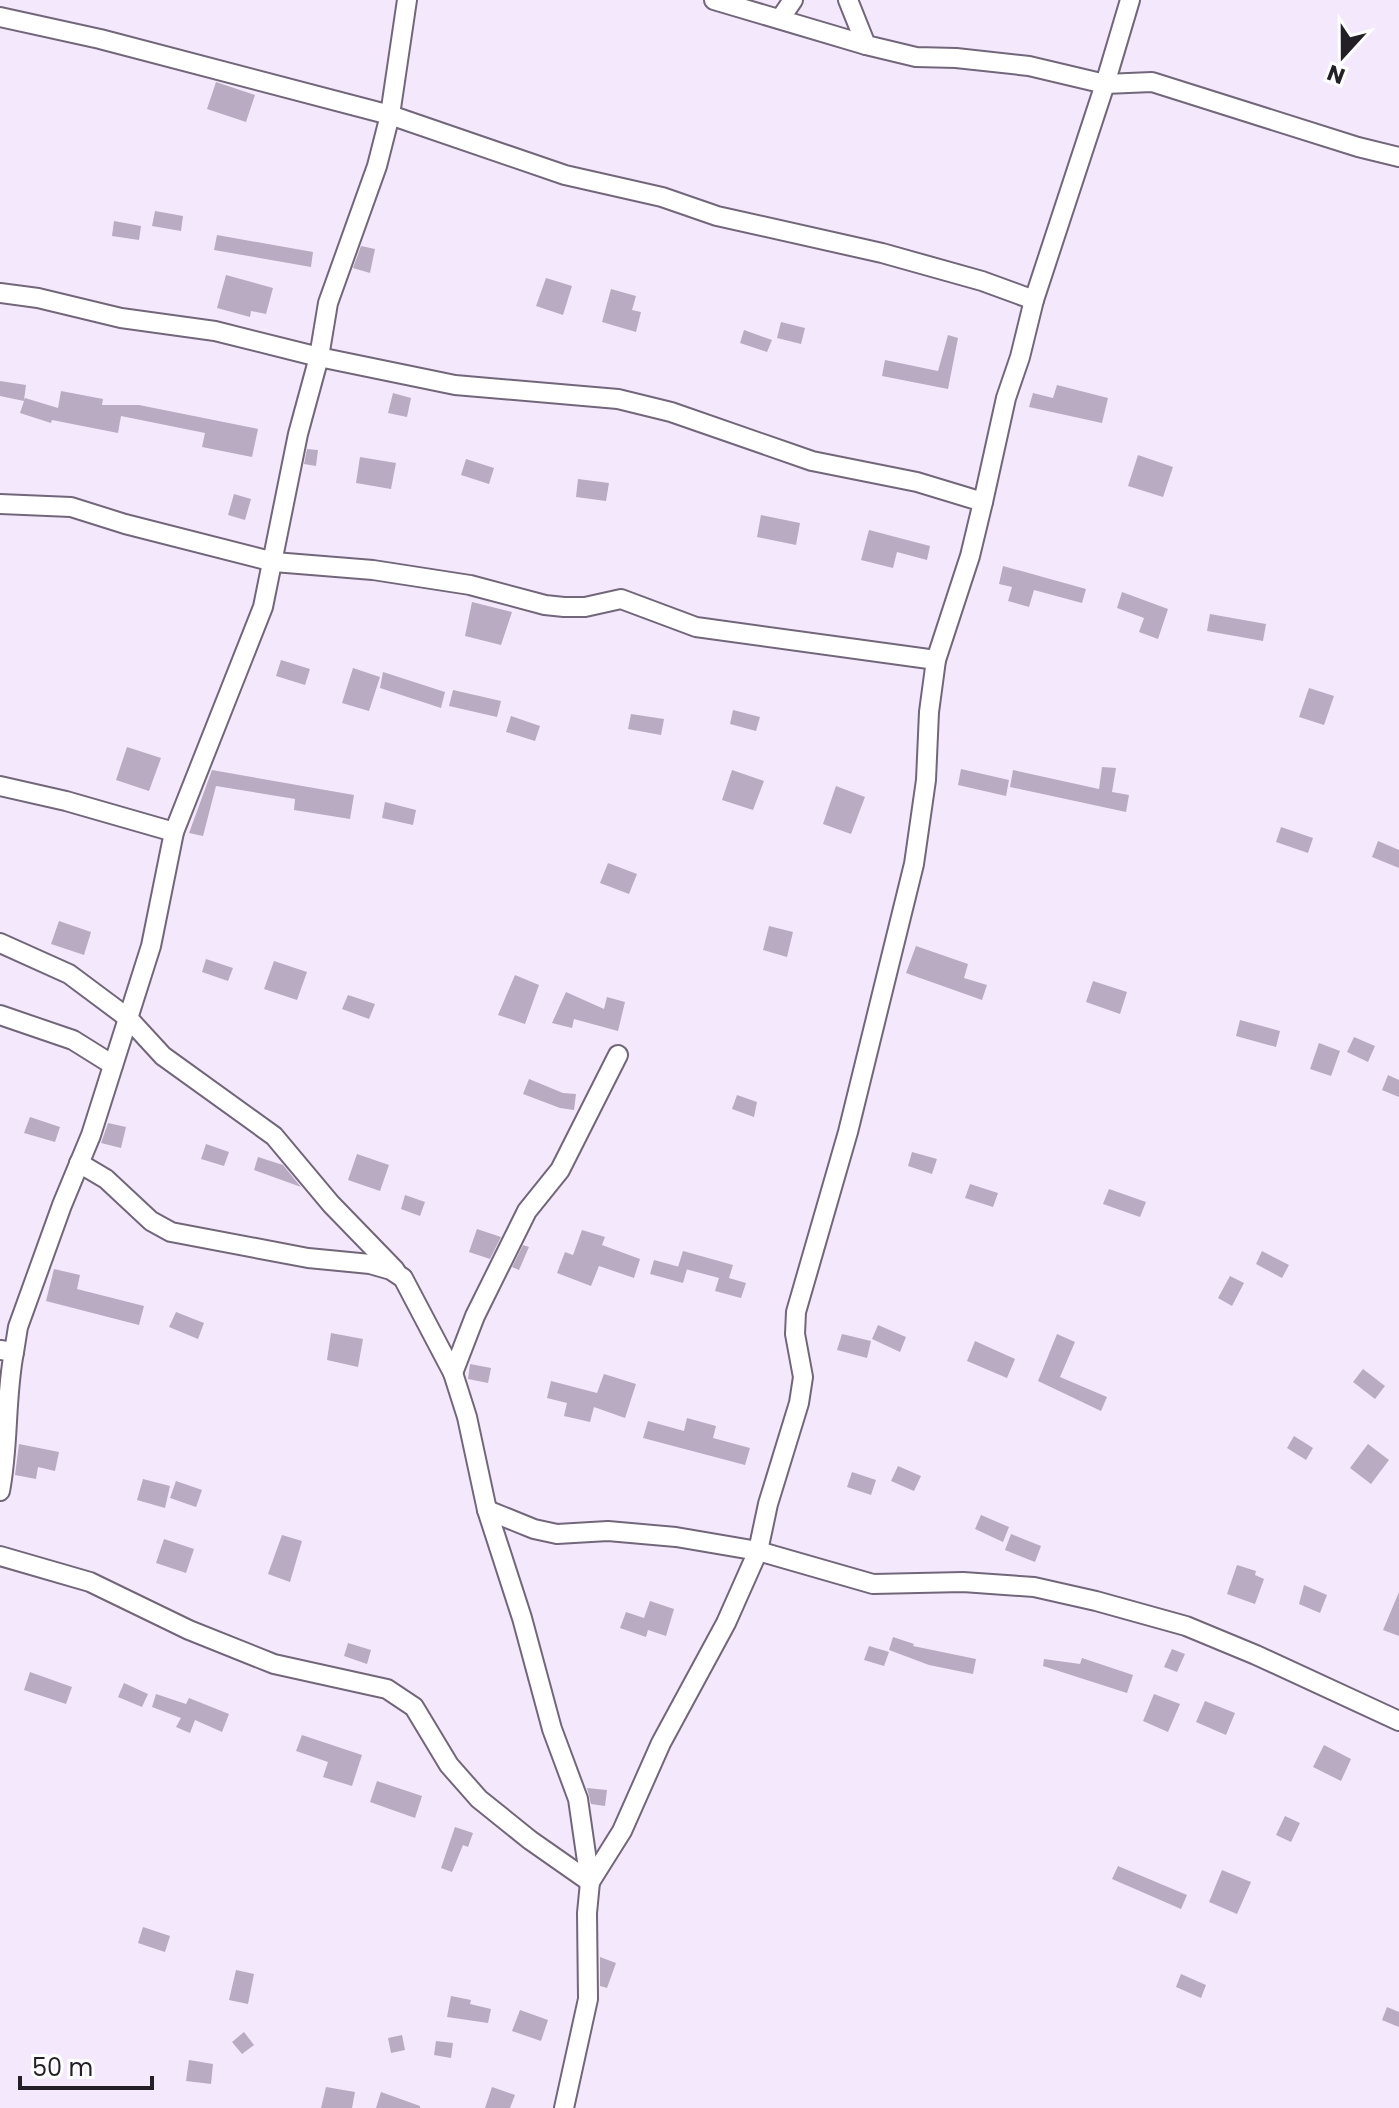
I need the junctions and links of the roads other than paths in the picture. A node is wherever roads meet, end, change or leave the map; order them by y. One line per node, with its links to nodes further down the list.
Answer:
1 (407, 0): 10 (street)
2 (714, 0): 7 (street)
3 (793, 0): 7 (street)
4 (848, 0): 8 (street)
5 (1130, 0): 9 (street)
6 (0, 17): 10 (street)
7 (780, 19): 8 (street)
8 (866, 45): 9 (street)
9 (1105, 84): 11 (street); 13 (street)
10 (390, 115): 13 (street); 14 (street)
11 (1399, 157)
12 (0, 293): 14 (street)
13 (1034, 300): 15 (street)
14 (319, 357): 15 (street); 17 (street)
15 (983, 502): 18 (street)
16 (0, 504): 17 (street)
17 (274, 562): 18 (street); 20 (street)
18 (936, 660): 32 (street)
19 (0, 786): 20 (street)
20 (174, 832): 23 (street)
21 (0, 943): 23 (street)
22 (0, 1015): 25 (street)
23 (128, 1018): 25 (street); 27 (street)
24 (618, 1055): 29 (street)
25 (113, 1065): 26 (street)
26 (79, 1163): 27 (street); 28 (street)
27 (403, 1278): 29 (street)
28 (7, 1351): 30 (street)
29 (453, 1373): 31 (street)
30 (0, 1491)
31 (487, 1510): 32 (street); 35 (street)
32 (758, 1551): 34 (street); 35 (street)
33 (0, 1556): 35 (street)
34 (1399, 1721)
35 (590, 1882): 36 (street)
36 (564, 2108)

